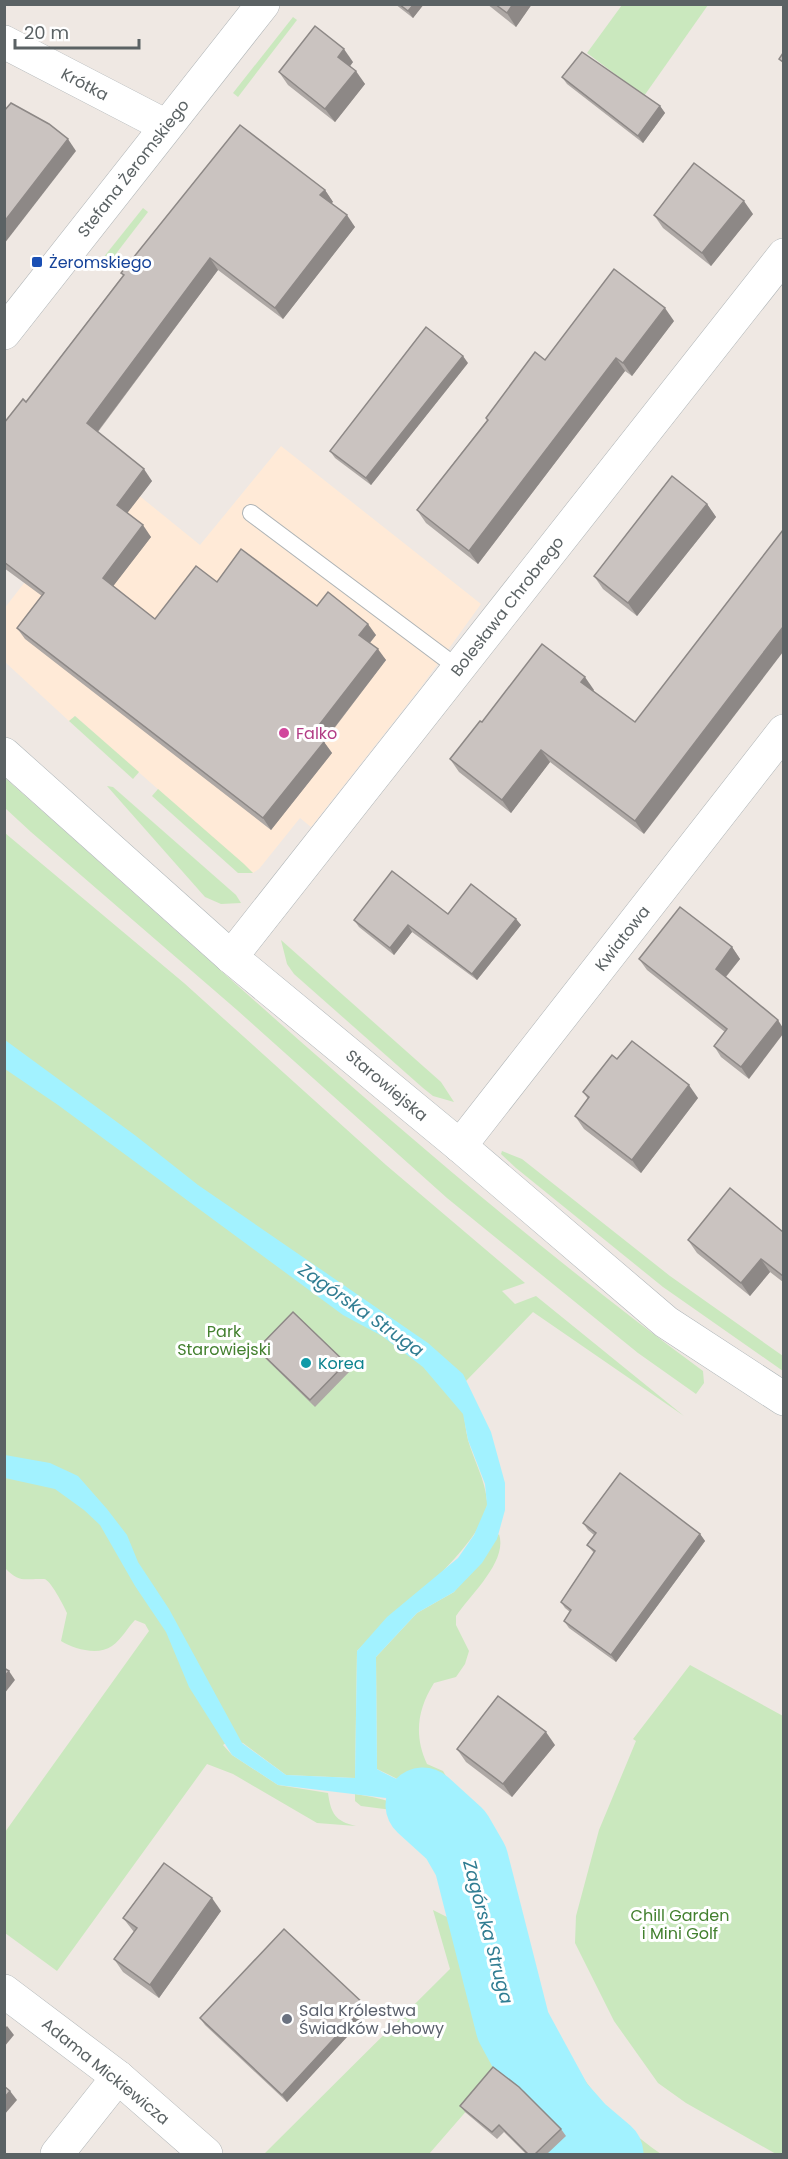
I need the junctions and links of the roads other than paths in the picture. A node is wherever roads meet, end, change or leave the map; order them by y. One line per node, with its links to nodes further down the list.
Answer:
1 (262, 4): 3 (street, Stefana Żeromskiego)
2 (4, 42): 3 (street, Krótka)
3 (166, 126): 5 (street, Stefana Żeromskiego)
4 (783, 255): 7 (street, Bolesława Chrobrego)
5 (4, 333)
6 (251, 513): 7 (lane)
7 (458, 668): 10 (street, Bolesława Chrobrego)
8 (783, 731): 11 (street, Kwiatowa)
9 (4, 754): 10 (street, Starowiejska)
10 (231, 957): 11 (street, Starowiejska)
11 (460, 1146): 12 (street, Starowiejska)
12 (783, 1399)
13 (4, 1991): 14 (street, Adama Mickiewicza)
14 (118, 2077): 15 (street); 16 (street, Adama Mickiewicza)
15 (57, 2154)
16 (206, 2154)

